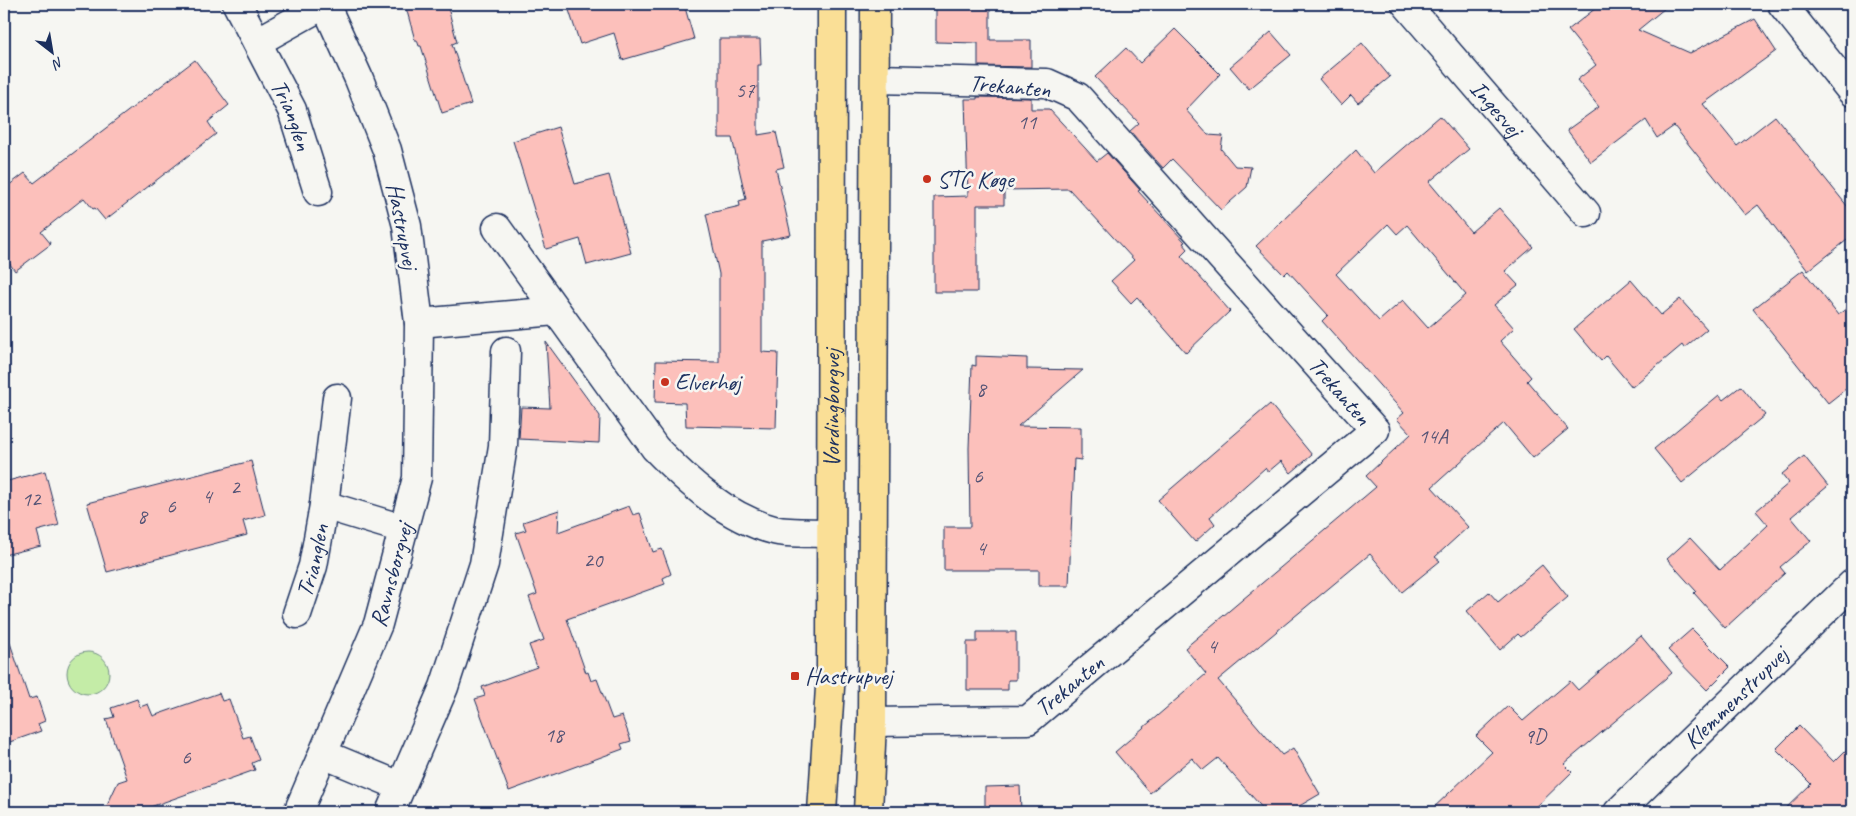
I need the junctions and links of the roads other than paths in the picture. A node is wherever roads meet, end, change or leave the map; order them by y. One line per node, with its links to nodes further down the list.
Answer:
1 (237, 4): 7 (street, Trianglen)
2 (325, 4): 7 (street); 14 (street, Hastrupvej)
3 (832, 4): 19 (main road, Vordingborgvej)
4 (876, 4): 8 (main road, Vordingborgvej)
5 (1406, 4): 11 (street, Ingesvej)
6 (1782, 4): 9 (street)
7 (257, 42): 10 (street, Trianglen)
8 (876, 80): 22 (main road, Vordingborgvej); 22 (street, Trekanten)
9 (1852, 92)
10 (318, 192)
11 (1586, 213)
12 (497, 228): 13 (street)
13 (556, 311): 14 (street); 19 (street)
14 (420, 323): 18 (street, Ravnsborgvej)
15 (506, 351): 24 (street)
16 (338, 398): 17 (street, Trianglen)
17 (324, 505): 18 (street, Trianglen); 21 (street, Trianglen)
18 (403, 529): 23 (street, Ravnsborgvej)
19 (831, 533): 27 (main road, Vordingborgvej)
20 (1852, 584): 29 (street, Klemmenstrupvej)
21 (297, 614)
22 (872, 722): 28 (main road, Vordingborgvej)
23 (323, 754): 24 (street); 25 (street, Ravnsborgvej)
24 (400, 786): 26 (street)
25 (298, 812)
26 (390, 812)
27 (822, 812)
28 (868, 812)
29 (1618, 812)

